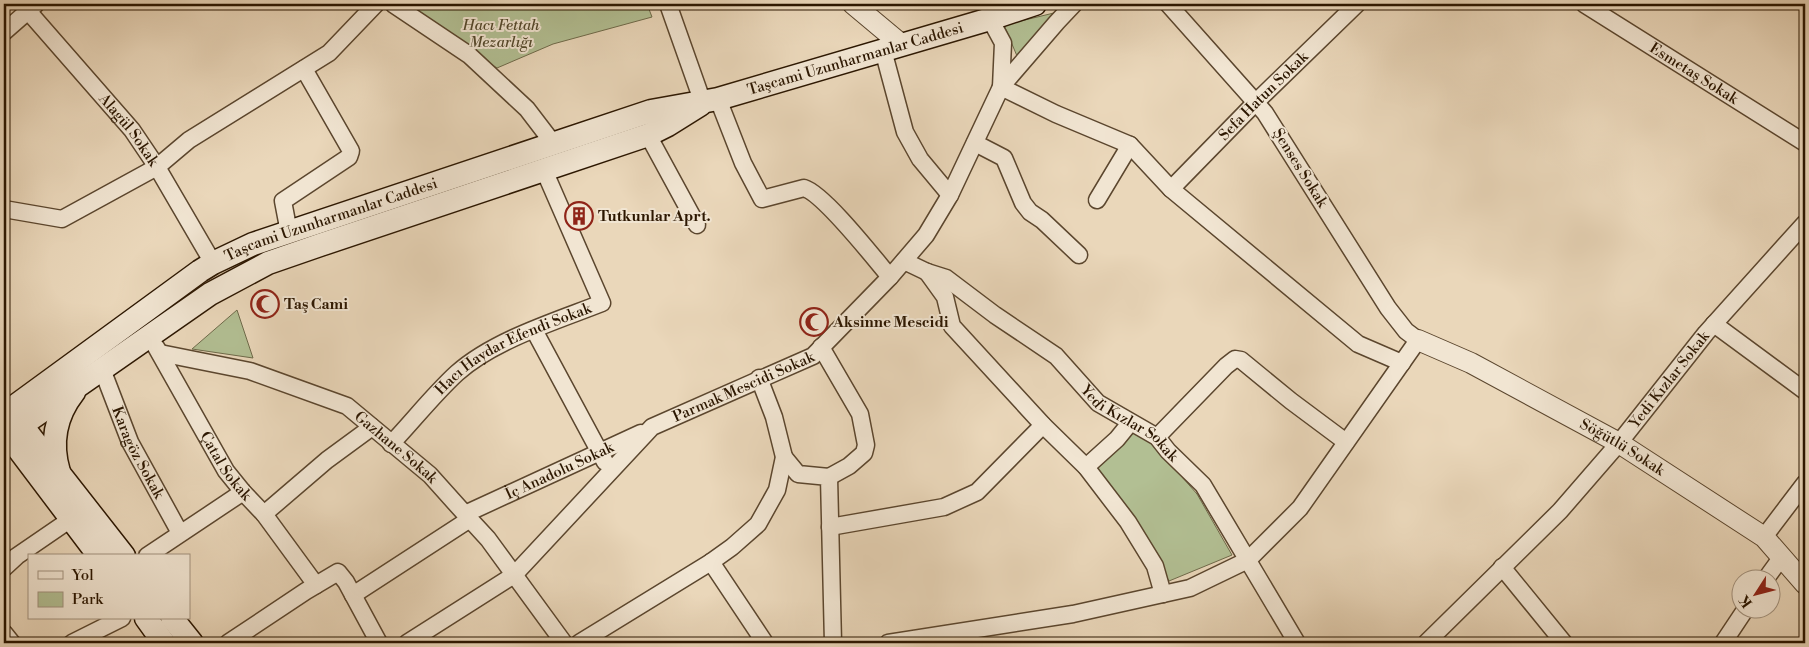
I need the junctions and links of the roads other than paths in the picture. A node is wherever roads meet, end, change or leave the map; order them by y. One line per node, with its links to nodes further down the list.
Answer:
1 (376, 4): 14 (street)
2 (393, 4): 19 (street)
3 (668, 4): 16 (street)
4 (853, 4): 13 (street)
5 (1033, 4): 11 (main road, Taşcami Uzunharmanlar Caddesi)
6 (1074, 4): 15 (street, Parmak Mescidi Sokak)
7 (1168, 4): 17 (street, Şenses Sokak)
8 (1357, 4): 17 (street, Sefa Hatun Sokak)
9 (1584, 4): 21 (street, Esmetaş Sokak)
10 (32, 7): 12 (street); 23 (street, Alagül Sokak)
11 (990, 19): 13 (main road, Taşcami Uzunharmanlar Caddesi); 15 (street)
12 (4, 32)
13 (893, 47): 16 (main road, Taşcami Uzunharmanlar Caddesi); 27 (street)
14 (304, 69): 23 (street); 32 (street)
15 (1001, 87): 20 (street, Parmak Mescidi Sokak); 22 (street)
16 (710, 101): 18 (main road, Taşcami Uzunharmanlar Caddesi); 19 (main road, Taşcami Uzunharmanlar Caddesi); 37 (street)
17 (1256, 102): 25 (street, Sefa Hatun Sokak); 40 (street, Şenses Sokak)
18 (648, 135): 24 (main road, Taşcami Uzunharmanlar Caddesi); 31 (street)
19 (553, 143): 32 (main road, Taşcami Uzunharmanlar Caddesi)
20 (975, 143): 27 (street, Parmak Mescidi Sokak); 33 (street)
21 (1805, 143)
22 (1130, 144): 25 (street); 28 (street)
23 (157, 167): 29 (street); 35 (street, Alagül Sokak)
24 (544, 170): 39 (street, Hacı Haydar Efendi Sokak); 41 (main road, Taşcami Uzunharmanlar Caddesi)
25 (1171, 189): 43 (street)
26 (4, 195): 29 (street)
27 (950, 195): 34 (street, Parmak Mescidi Sokak)
28 (1098, 200)
29 (8, 209)
30 (1805, 223): 38 (street, Yedi Kızlar Sokak)
31 (698, 225)
32 (287, 232): 35 (main road, Taşcami Uzunharmanlar Caddesi)
33 (1079, 255)
34 (904, 261): 36 (street, Yedi Kızlar Sokak); 37 (street, Parmak Mescidi Sokak)
35 (213, 263): 48 (main road, Taşcami Uzunharmanlar Caddesi)
36 (927, 272): 49 (street, Yedi Kızlar Sokak); 50 (street)
37 (890, 277): 42 (street, Parmak Mescidi Sokak)
38 (1714, 324): 47 (street); 55 (street, Yedi Kızlar Sokak)
39 (534, 330): 56 (street, Hacı Haydar Efendi Sokak); 57 (street)
40 (1418, 340): 43 (street); 55 (street, Söğütlü Sokak)
41 (154, 344): 44 (main road, Taşcami Uzunharmanlar Caddesi); 51 (street, Gazhane Sokak); 64 (street, Çatal Sokak)
42 (821, 347): 45 (street, Parmak Mescidi Sokak); 62 (street)
43 (1402, 362): 54 (street)
44 (102, 369): 46 (main road, Taşcami Uzunharmanlar Caddesi); 69 (street, Karagöz Sokak)
45 (759, 378): 52 (street, Parmak Mescidi Sokak); 58 (street)
46 (80, 384): 48 (main road, Taşcami Uzunharmanlar Caddesi); 61 (main road)
47 (1805, 391)
48 (8, 418): 61 (main road); 67 (main road)
49 (1130, 423): 53 (street, Yedi Kızlar Sokak); 59 (street)
50 (1043, 425): 59 (street); 68 (street)
51 (372, 427): 56 (street, Gazhane Sokak); 65 (street)
52 (652, 427): 57 (street, İç Anadolu Sokak); 60 (street, Parmak Mescidi Sokak)
53 (1157, 437): 54 (street); 75 (street, Yedi Kızlar Sokak)
54 (1346, 442): 75 (street)
55 (1619, 443): 70 (street, Söğütlü Sokak); 77 (street, Yedi Kızlar Sokak)
56 (391, 444): 66 (street, Gazhane Sokak)
57 (600, 453): 60 (street); 66 (street, İç Anadolu Sokak)
58 (784, 457): 62 (street); 76 (street)
59 (1086, 467): 83 (street)
60 (610, 471): 80 (street, Parmak Mescidi Sokak)
61 (60, 475): 72 (main road)
62 (829, 477): 68 (street)
63 (1805, 483): 70 (street)
64 (243, 492): 65 (street, Çatal Sokak); 69 (street)
65 (264, 514): 81 (street, Çatal Sokak)
66 (468, 516): 80 (street, Gazhane Sokak); 84 (street, İç Anadolu Sokak)
67 (71, 519): 71 (main road); 78 (street)
68 (830, 527): 101 (street)
69 (180, 533): 73 (street)
70 (1764, 538): 74 (street, Söğütlü Sokak)
71 (97, 554)
72 (122, 554)
73 (149, 554)
74 (1781, 558): 79 (street); 82 (street, Söğütlü Sokak)
75 (1248, 560): 83 (street); 103 (street, Yedi Kızlar Sokak)
76 (711, 562): 99 (street); 100 (street)
77 (1502, 567): 104 (street, Yedi Kızlar Sokak); 105 (street)
78 (4, 568)
79 (1772, 570)
80 (514, 575): 97 (street, Parmak Mescidi Sokak); 98 (street, Gazhane Sokak)
81 (316, 584): 84 (street); 95 (street)
82 (1805, 584)
83 (1163, 594): 90 (street)
84 (353, 595): 96 (street)
85 (118, 620): 92 (street)
86 (147, 620): 93 (main road)
87 (174, 620): 94 (main road)
88 (1738, 620): 106 (street)
89 (4, 633): 91 (street)
90 (942, 639): 102 (street)
91 (12, 643)
92 (72, 643)
93 (164, 643)
94 (192, 643)
95 (228, 643)
96 (378, 643)
97 (407, 643)
98 (564, 643)
99 (579, 643)
100 (765, 643)
101 (833, 643)
102 (888, 643)
103 (1297, 643)
104 (1426, 643)
105 (1564, 643)
106 (1723, 643)

